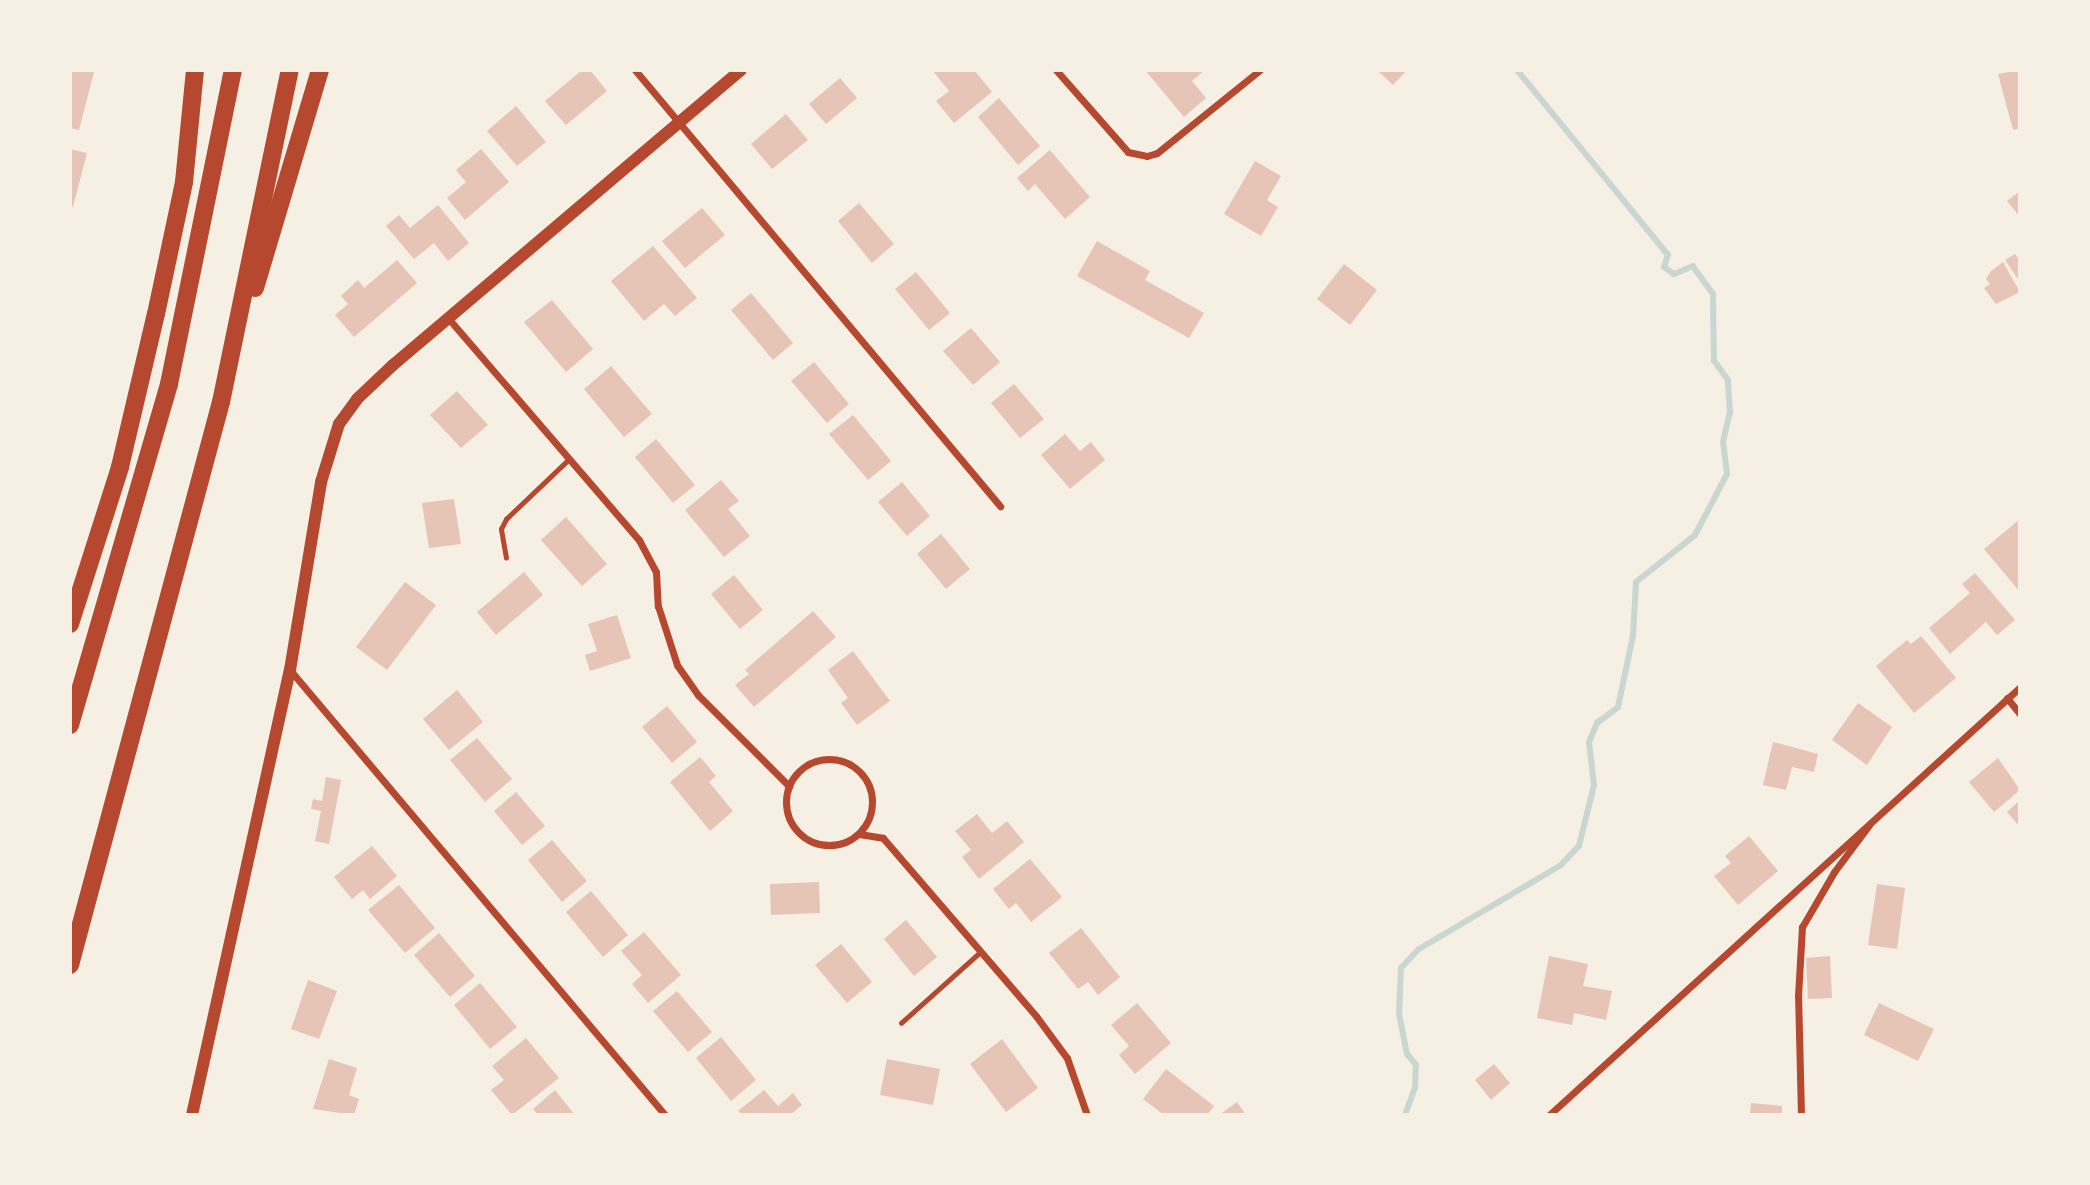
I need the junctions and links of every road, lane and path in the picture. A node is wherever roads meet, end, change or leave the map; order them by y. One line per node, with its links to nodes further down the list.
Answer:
1 (195, 70): 15 (highway)
2 (233, 70): 20 (highway)
3 (289, 70): 11 (highway)
4 (320, 70): 11 (highway)
5 (635, 70): 9 (street)
6 (741, 70): 9 (street)
7 (1056, 70): 8 (street)
8 (1260, 70)
9 (679, 124): 10 (street); 13 (street)
10 (447, 318): 12 (street); 16 (street)
11 (222, 402): 25 (highway)
12 (569, 459): 14 (lane); 21 (street)
13 (1000, 506)
14 (506, 558)
15 (70, 624)
16 (290, 670): 27 (street); 28 (street)
17 (2020, 687): 18 (street)
18 (2007, 698): 19 (street); 22 (street)
19 (2020, 714)
20 (70, 725)
21 (789, 786): 23 (street); 23 (street)
22 (1880, 811): 30 (street); 31 (street)
23 (859, 834): 24 (street)
24 (980, 951): 26 (lane); 29 (street)
25 (70, 965)
26 (901, 1023)
27 (192, 1115)
28 (665, 1115)
29 (1087, 1115)
30 (1549, 1115)
31 (1801, 1115)

